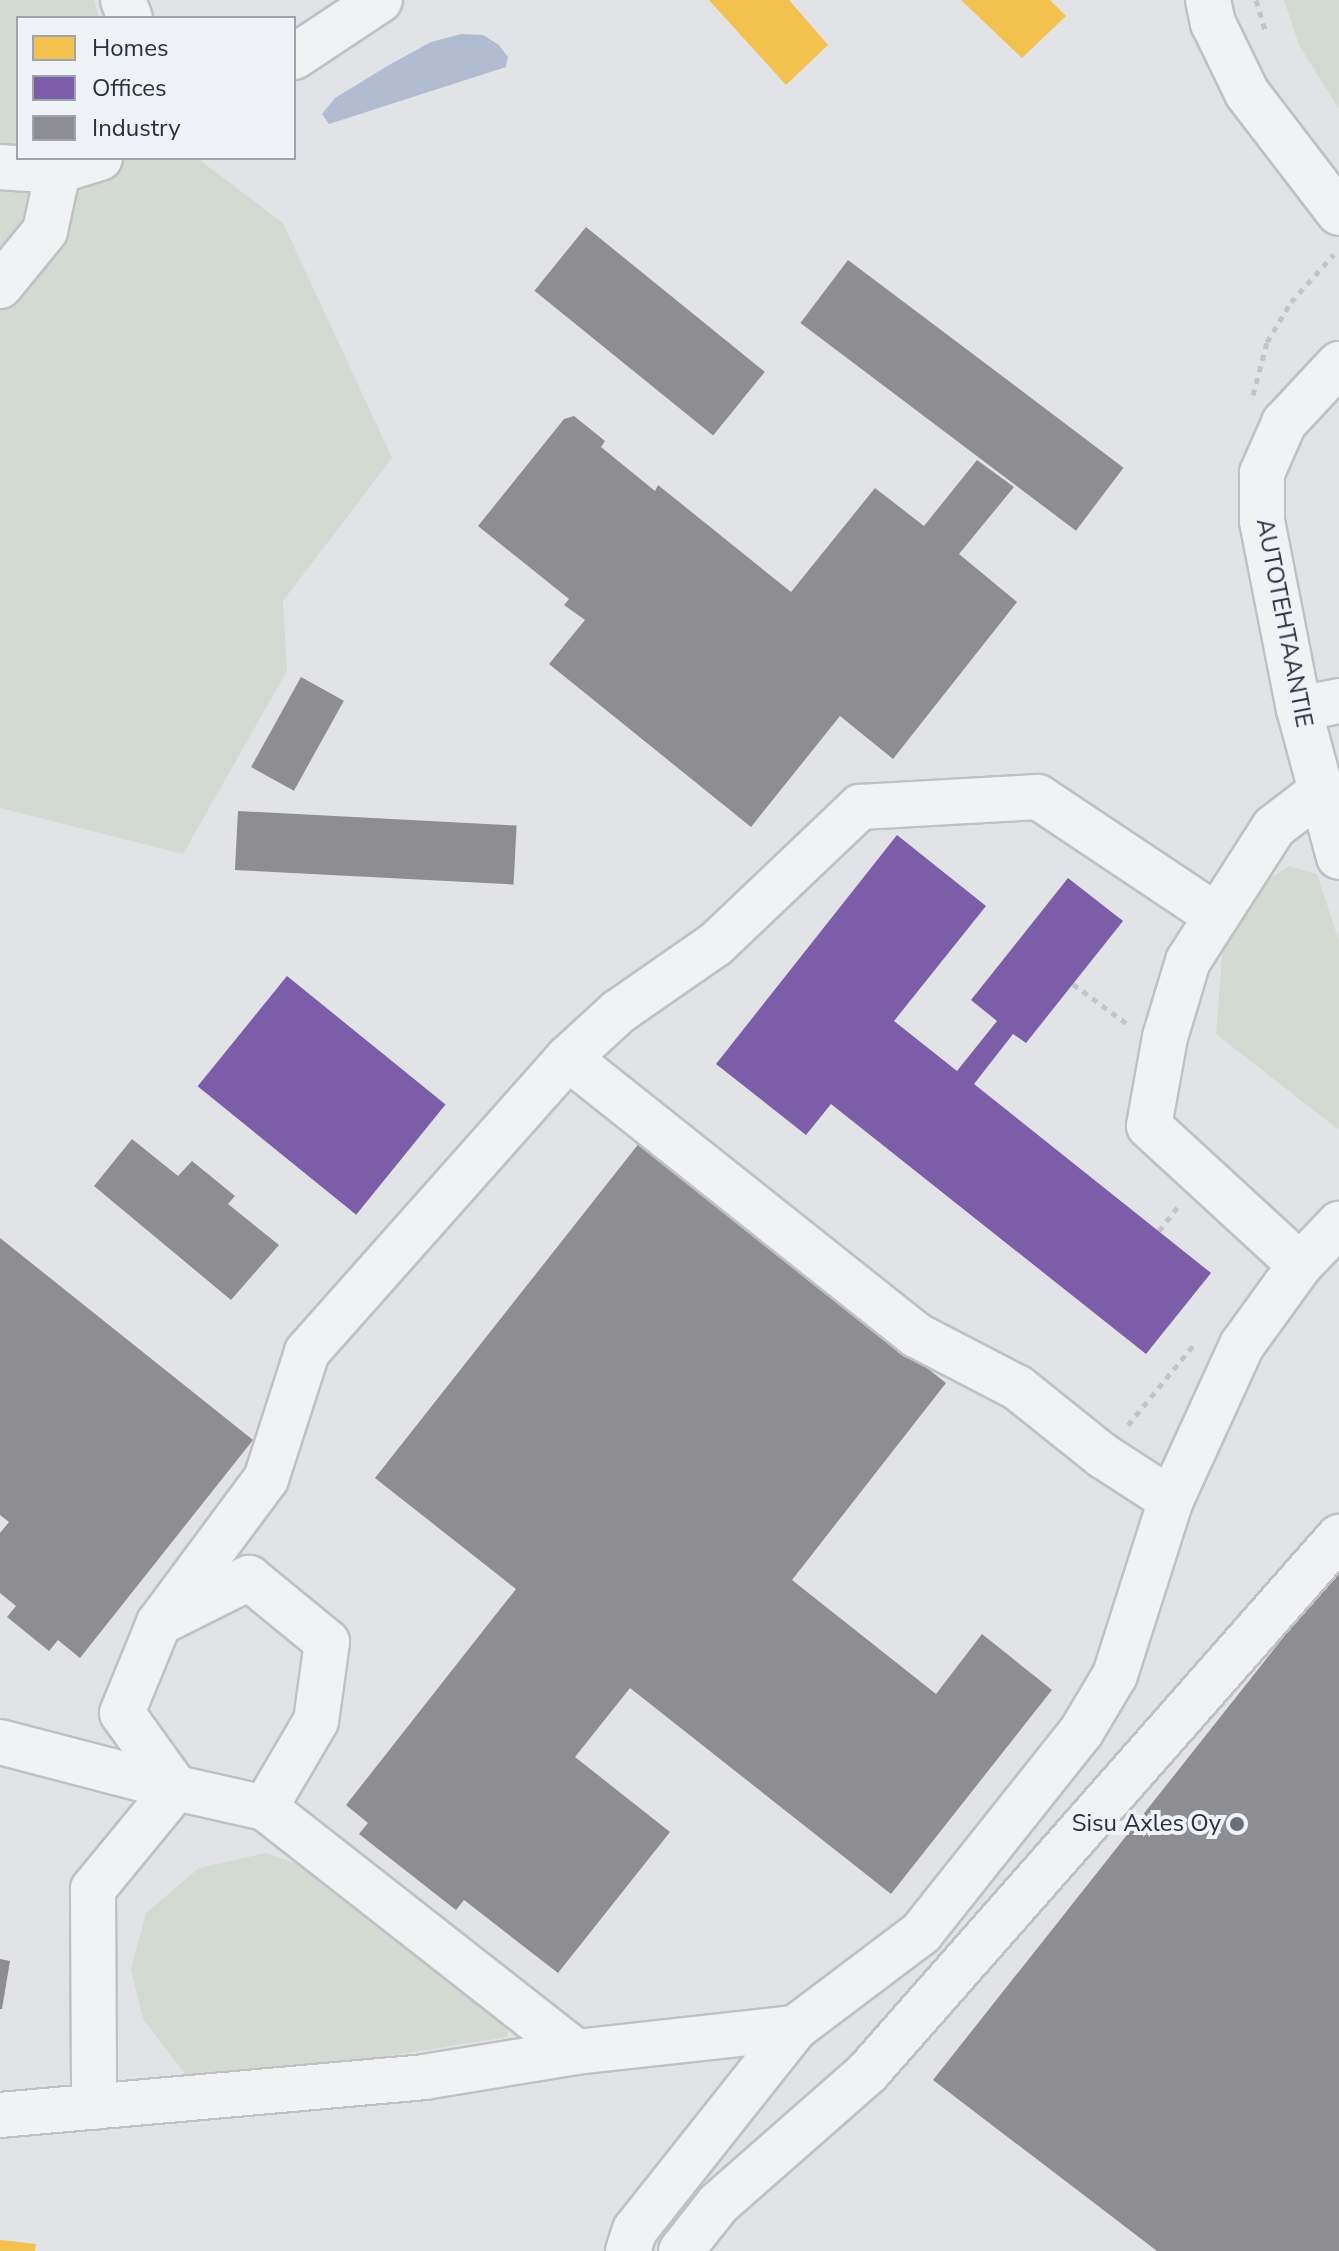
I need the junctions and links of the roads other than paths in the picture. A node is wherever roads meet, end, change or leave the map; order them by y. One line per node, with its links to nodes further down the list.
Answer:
1 (380, 0): 3 (street)
2 (1208, 0): 7 (street)
3 (296, 56)
4 (94, 160): 6 (street)
5 (0, 167): 6 (street)
6 (58, 171): 8 (street)
7 (1339, 213)
8 (0, 286)
9 (1339, 364): 10 (street, AUTOTEHTAANTIE)
10 (1319, 705): 11 (street, AUTOTEHTAANTIE)
11 (1321, 791): 12 (street, AUTOTEHTAANTIE); 13 (street)
12 (1339, 857)
13 (1215, 915): 14 (street); 16 (street)
14 (568, 1058): 17 (street); 19 (street)
15 (1339, 1224): 16 (street)
16 (1300, 1265): 17 (street)
17 (1171, 1500): 23 (street)
18 (1339, 1537): 28 (street)
19 (159, 1623): 21 (street); 22 (street)
20 (0, 1742): 21 (street)
21 (176, 1788): 22 (street); 25 (street)
22 (265, 1808): 24 (street)
23 (795, 2028): 24 (street); 27 (street)
24 (576, 2052): 25 (street)
25 (94, 2107): 26 (street)
26 (0, 2115)
27 (628, 2251)
28 (681, 2251)

